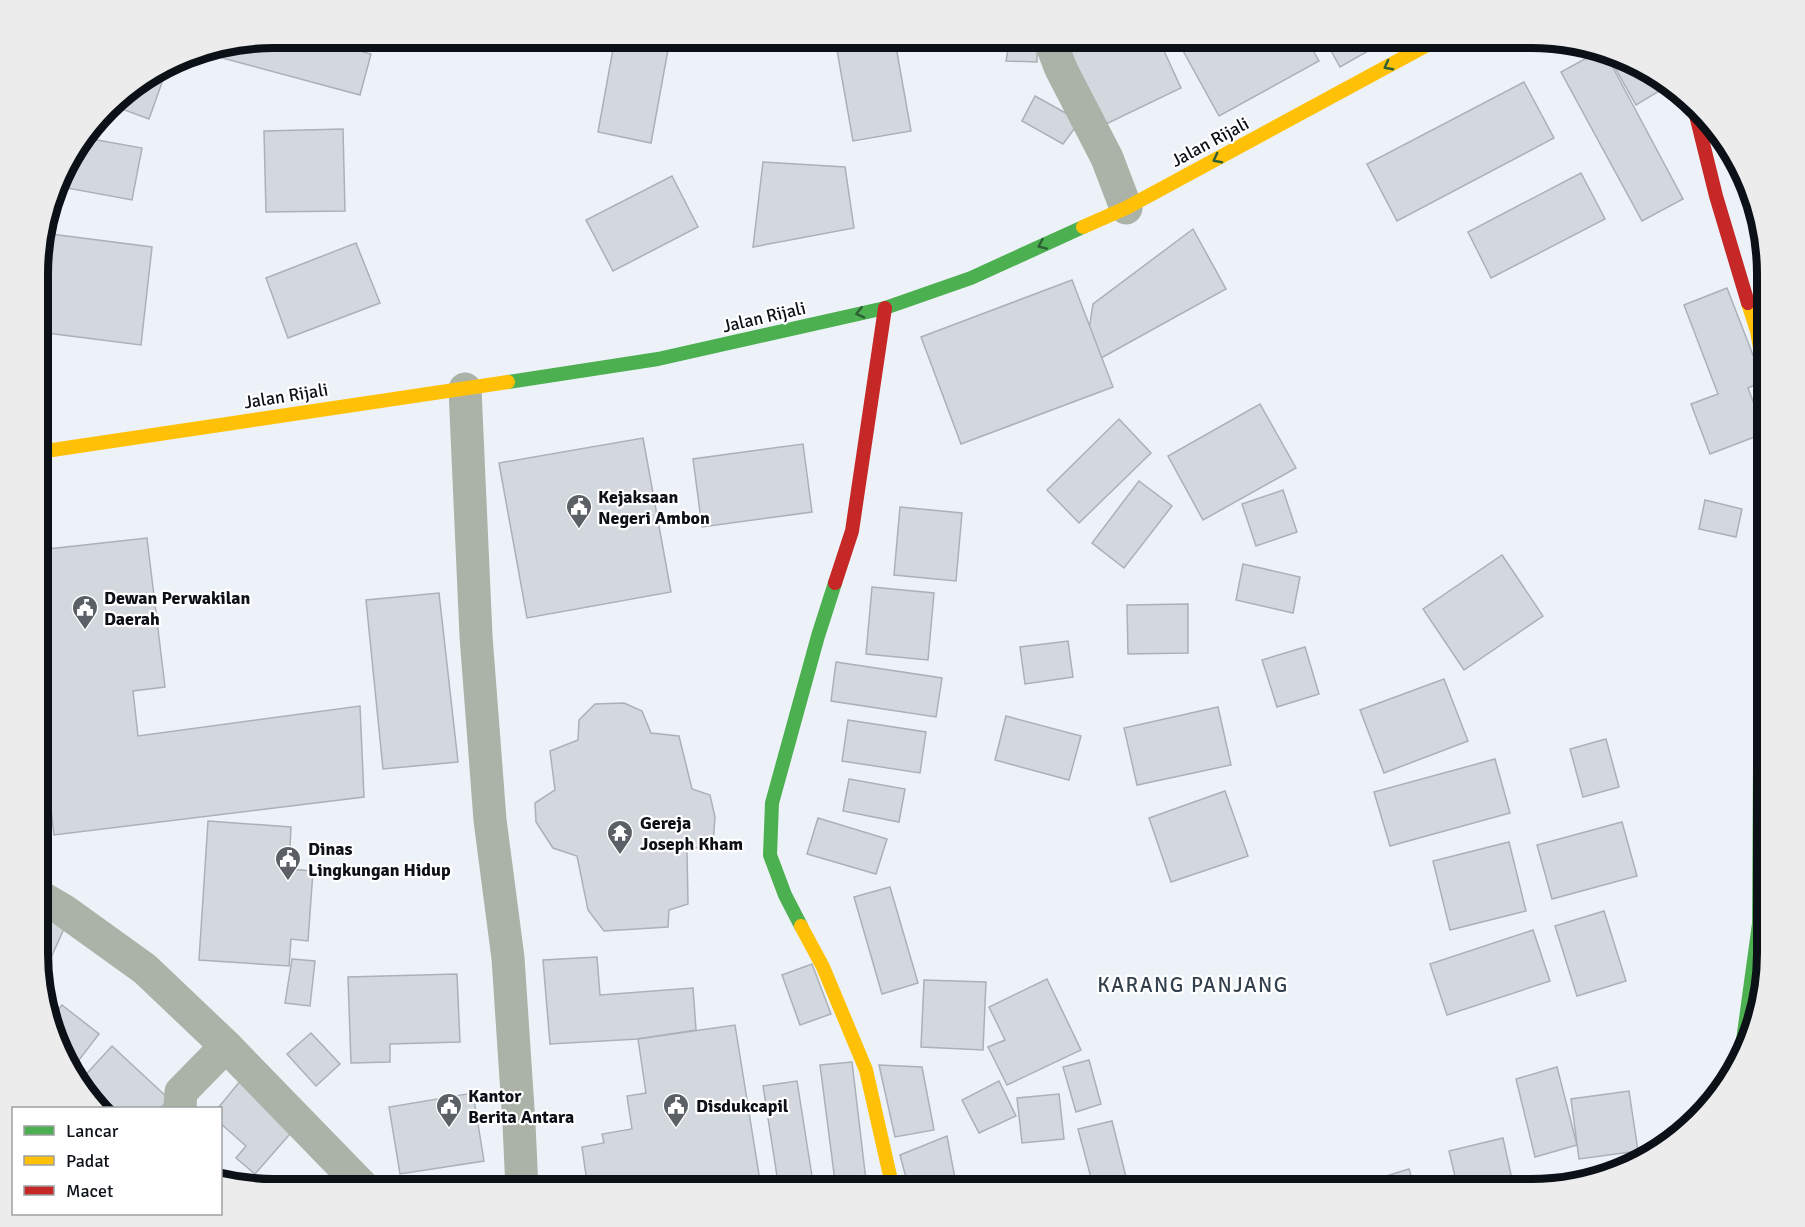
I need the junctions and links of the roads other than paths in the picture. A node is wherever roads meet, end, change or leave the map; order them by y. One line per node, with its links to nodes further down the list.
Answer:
1 (1053, 48): 4 (street)
2 (1422, 48): 4 (main road, Jalan Rijali, one-way to 4)
3 (1698, 121): 6 (main road)
4 (1126, 208): 5 (main road, Jalan Rijali, one-way to 5)
5 (885, 308): 7 (main road, Jalan Rijali, one-way to 7); 16 (main road)
6 (1757, 331)
7 (465, 389): 8 (main road, Jalan Rijali); 15 (street)
8 (48, 451)
9 (48, 901): 12 (street)
10 (1757, 939): 11 (main road)
11 (1745, 1026)
12 (226, 1046): 13 (street); 14 (street)
13 (180, 1107)
14 (355, 1179)
15 (522, 1179)
16 (891, 1179)

